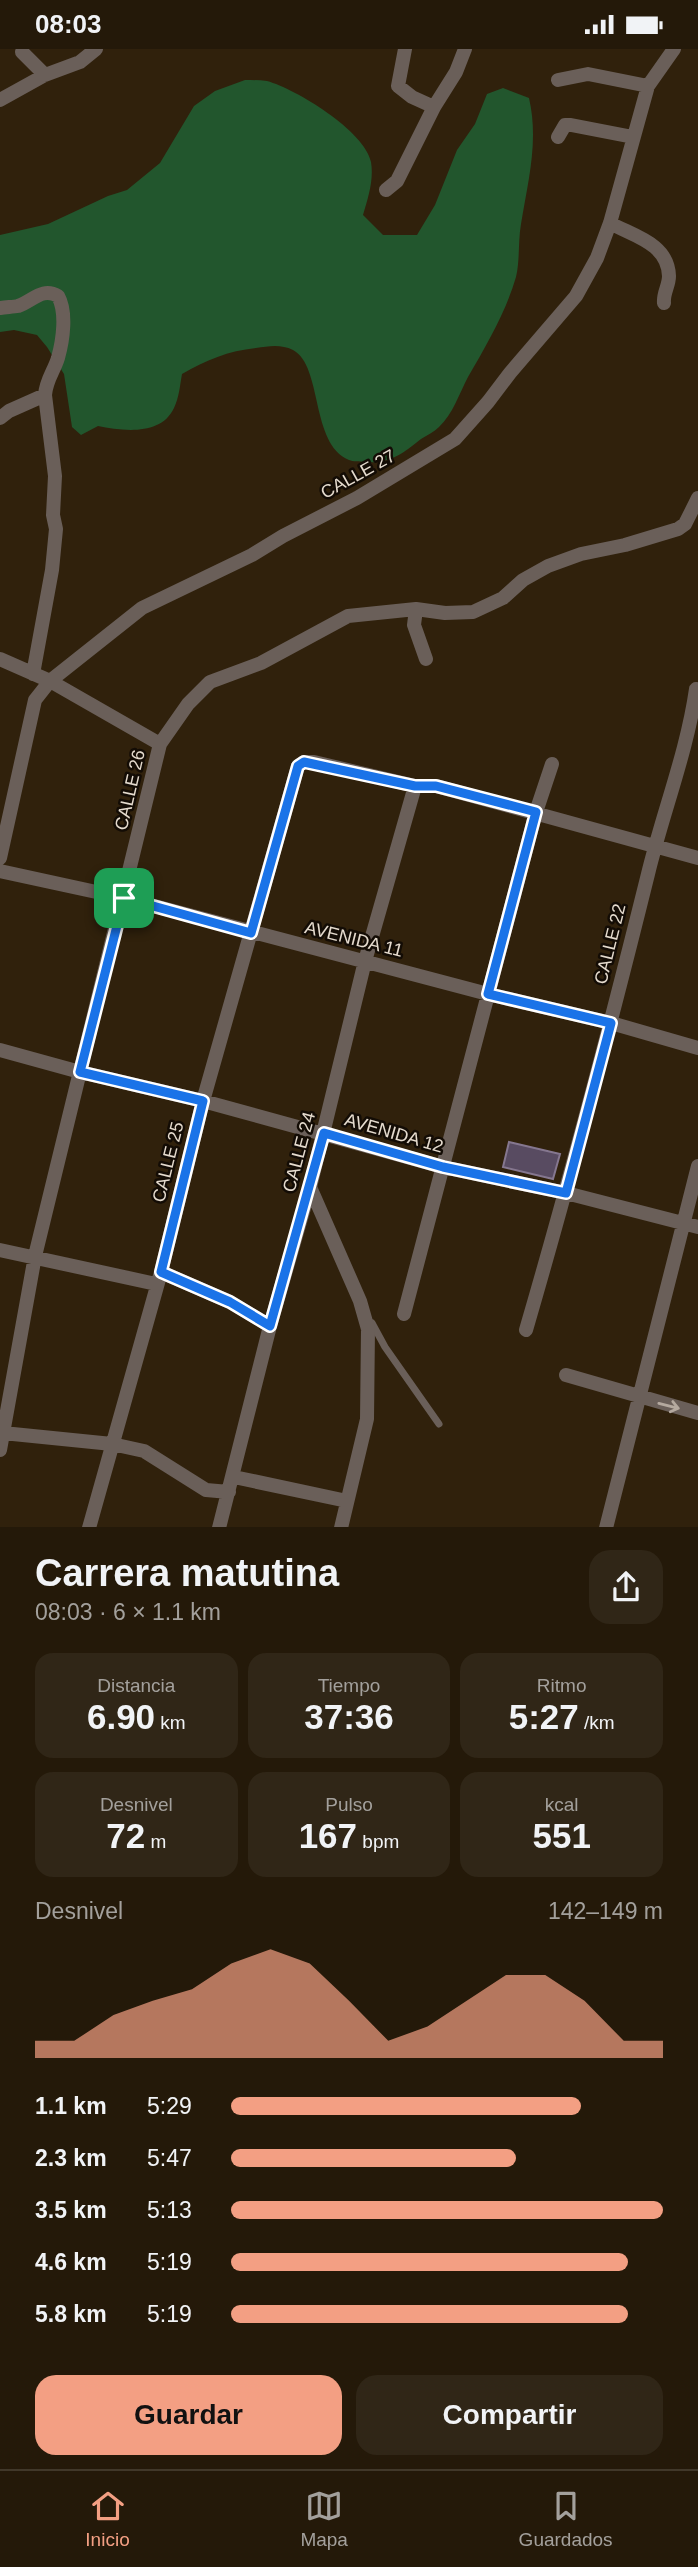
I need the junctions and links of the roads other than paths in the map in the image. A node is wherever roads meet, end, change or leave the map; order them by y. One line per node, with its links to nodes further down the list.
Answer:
1 (96, 49): 6 (street)
2 (405, 49): 10 (street)
3 (465, 49): 10 (street)
4 (674, 49): 8 (street, CALLE 27)
5 (22, 52): 6 (street)
6 (45, 75): 9 (street)
7 (558, 80): 8 (street)
8 (648, 86): 12 (street, CALLE 27)
9 (0, 100)
10 (434, 107): 13 (street)
11 (558, 137): 12 (street)
12 (633, 137): 14 (street, CALLE 27)
13 (386, 190)
14 (610, 223): 15 (street); 24 (street, CALLE 27)
15 (664, 303)
16 (0, 308): 17 (street)
17 (45, 395): 18 (street); 23 (street)
18 (0, 418)
19 (698, 498): 20 (street, CALLE 26)
20 (416, 609): 22 (street); 26 (street, CALLE 26)
21 (0, 659): 23 (street)
22 (426, 659)
23 (33, 674): 24 (street)
24 (50, 681): 26 (street); 31 (street, CALLE 27)
25 (696, 689): 30 (street, CALLE 22)
26 (160, 744): 34 (street, CALLE 26)
27 (552, 764): 29 (street)
28 (415, 786): 29 (street); 35 (street, CALLE 25); 36 (street, CALLE 24)
29 (536, 812): 30 (street); 37 (street)
30 (655, 846): 32 (street); 38 (street, CALLE 22)
31 (0, 858)
32 (698, 858)
33 (0, 871): 34 (street, AVENIDA 11)
34 (124, 898): 35 (street, AVENIDA 11); 41 (street, CALLE 26)
35 (251, 933): 36 (street, AVENIDA 11); 42 (street, CALLE 25)
36 (366, 961): 37 (street, AVENIDA 11); 43 (street, CALLE 24)
37 (488, 994): 38 (street, AVENIDA 11); 45 (street)
38 (611, 1023): 39 (street, AVENIDA 11); 47 (street, CALLE 22)
39 (698, 1048)
40 (0, 1050): 41 (street, AVENIDA 12)
41 (80, 1072): 42 (street, AVENIDA 12); 50 (street, CALLE 26)
42 (203, 1101): 43 (street, AVENIDA 12); 51 (street, CALLE 25)
43 (324, 1133): 45 (street, AVENIDA 12); 46 (street, CALLE 24)
44 (698, 1166): 48 (street)
45 (443, 1167): 47 (street, AVENIDA 12); 53 (street)
46 (310, 1187): 52 (street); 54 (street, CALLE 24)
47 (566, 1193): 48 (street, AVENIDA 12); 55 (street, CALLE 22)
48 (691, 1225): 57 (street)
49 (0, 1249): 50 (street)
50 (35, 1256): 51 (street); 60 (street, CALLE 26)
51 (159, 1278): 54 (street); 61 (street, CALLE 25)
52 (360, 1301): 59 (lane); 65 (street)
53 (404, 1314)
54 (270, 1326): 63 (street, CALLE 24)
55 (526, 1330)
56 (566, 1375): 57 (street)
57 (640, 1398): 58 (street, one-way to 58); 69 (street)
58 (698, 1413)
59 (439, 1424)
60 (3, 1433): 61 (street); 62 (street, CALLE 26)
61 (112, 1444): 64 (street); 66 (street, CALLE 25)
62 (0, 1450)
63 (234, 1477): 64 (street, CALLE 24); 65 (street)
64 (229, 1492): 67 (street, CALLE 24)
65 (347, 1501): 68 (street)
66 (89, 1527)
67 (219, 1527)
68 (341, 1527)
69 (606, 1527)

